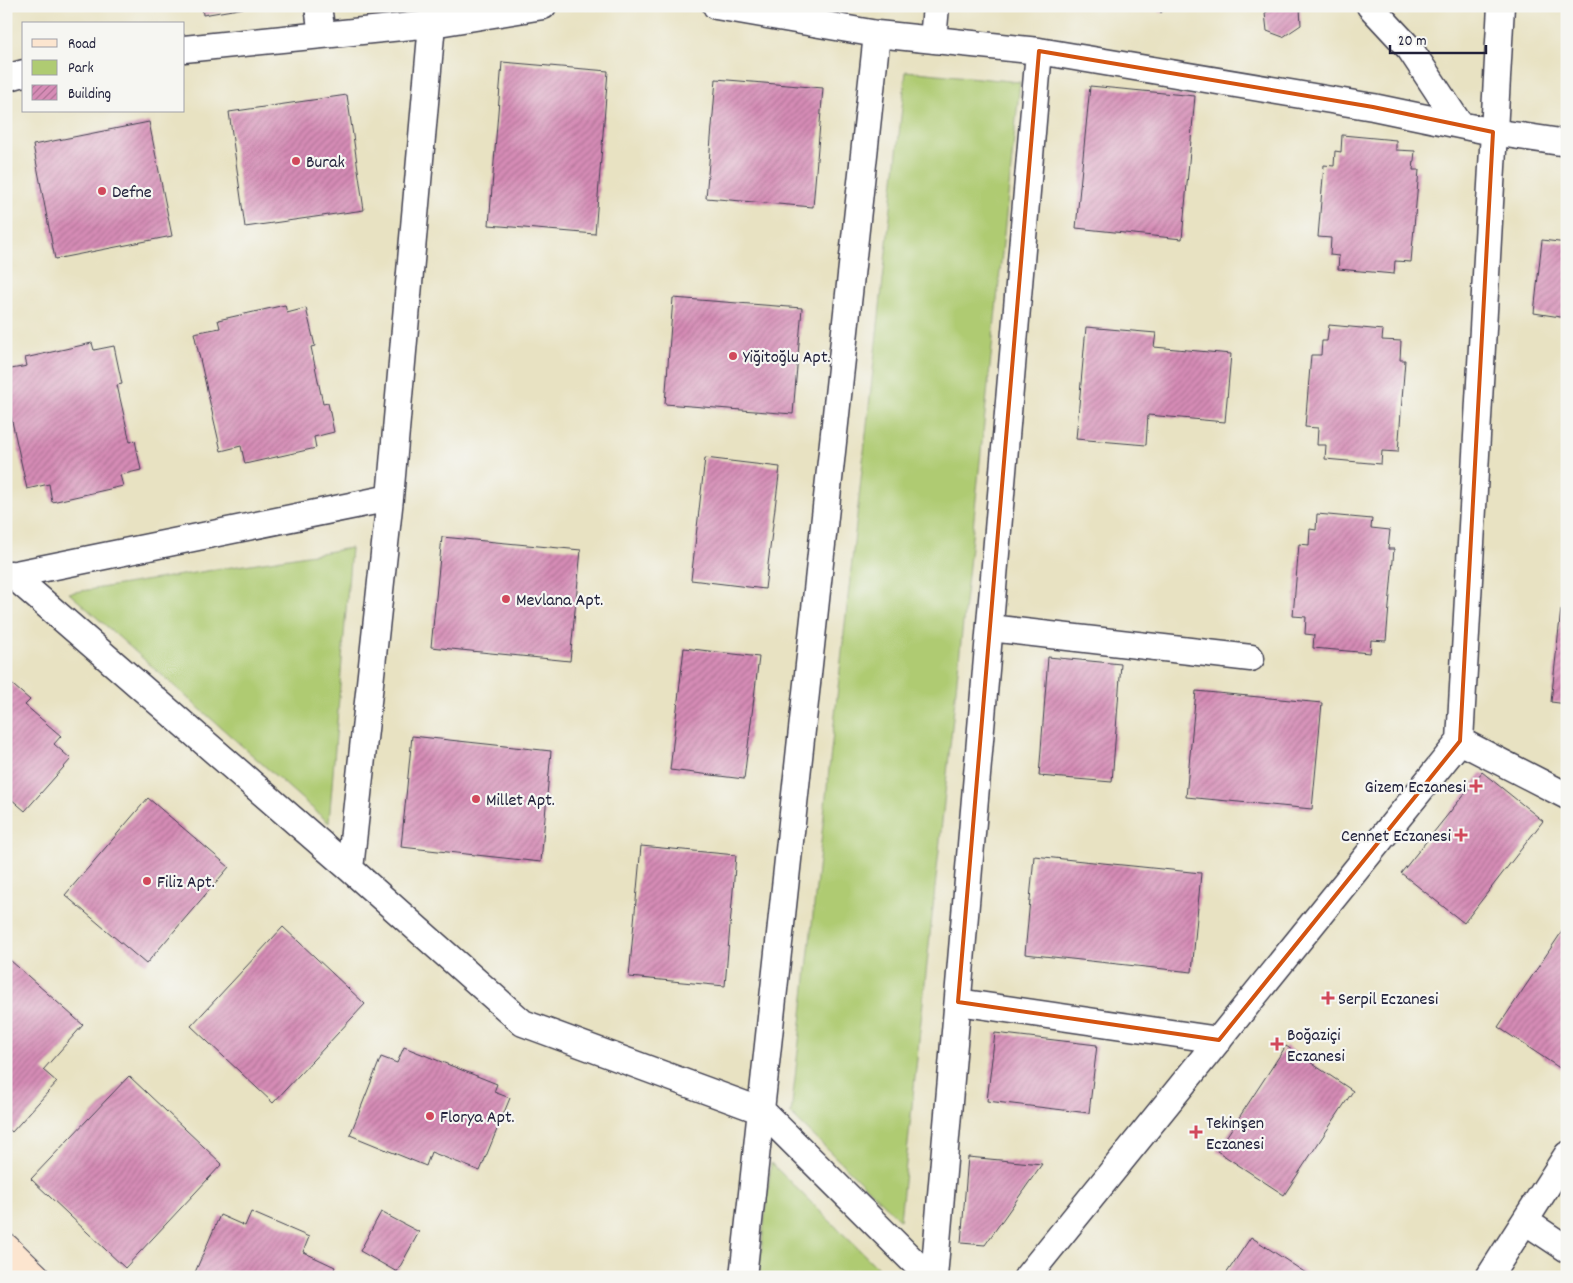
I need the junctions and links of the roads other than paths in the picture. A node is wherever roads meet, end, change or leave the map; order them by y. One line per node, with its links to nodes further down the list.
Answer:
1 (318, 6): 9 (street)
2 (543, 6): 7 (street)
3 (716, 6): 8 (street)
4 (936, 6): 10 (street)
5 (1370, 6): 15 (street)
6 (1501, 6): 16 (street)
7 (432, 24): 9 (street); 18 (street)
8 (877, 34): 10 (street); 27 (street)
9 (322, 35): 11 (street)
10 (933, 40): 12 (street)
11 (185, 49)
12 (1039, 51): 15 (street); 20 (street)
13 (22, 74): 14 (street)
14 (6, 78)
15 (1460, 125): 16 (street)
16 (1493, 132): 17 (street); 22 (street)
17 (1567, 143)
18 (390, 498): 19 (street); 24 (street)
19 (8, 575): 24 (street)
20 (990, 628): 21 (street); 25 (street)
21 (1251, 658)
22 (1460, 741): 23 (street); 26 (street)
23 (1567, 796)
24 (350, 869): 27 (street)
25 (958, 1002): 26 (street); 35 (street)
26 (1219, 1040): 36 (street)
27 (762, 1111): 33 (street); 34 (street)
28 (1567, 1155): 29 (street)
29 (1525, 1221): 31 (street); 37 (street)
30 (6, 1248): 32 (main road)
31 (1567, 1249)
32 (36, 1277)
33 (743, 1277)
34 (929, 1277)
35 (934, 1277)
36 (1028, 1277)
37 (1490, 1277)

